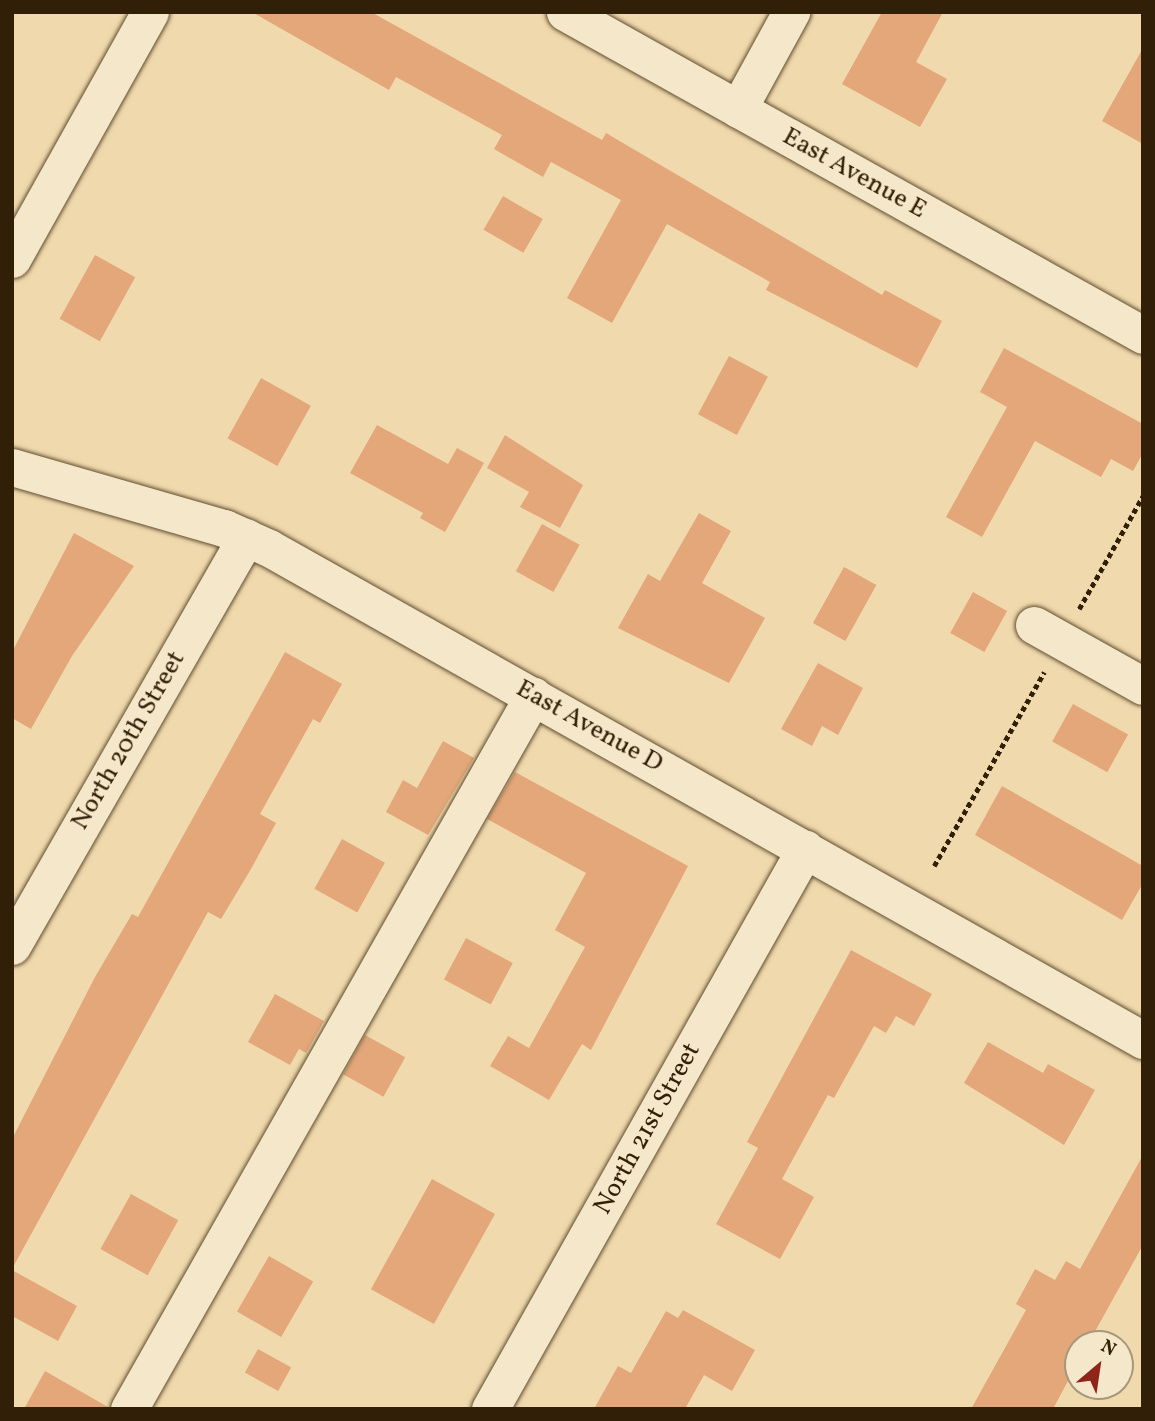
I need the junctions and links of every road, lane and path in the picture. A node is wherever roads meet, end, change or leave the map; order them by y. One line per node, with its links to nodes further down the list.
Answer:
1 (150, 12): 5 (street)
2 (565, 12): 4 (street, East Avenue E)
3 (791, 12): 4 (street)
4 (738, 109): 6 (street, East Avenue E)
5 (12, 259)
6 (1143, 335)
7 (12, 467): 9 (street, East Avenue D)
8 (1143, 496): 10 (path)
9 (246, 537): 12 (street, East Avenue D); 15 (street, North 20th Street)
10 (1048, 632): 11 (street); 14 (path)
11 (1143, 685)
12 (533, 696): 13 (street, East Avenue D); 17 (street)
13 (805, 849): 16 (street, East Avenue D); 18 (street, North 21st Street)
14 (934, 866)
15 (12, 946)
16 (1143, 1040)
17 (130, 1409)
18 (490, 1409)

